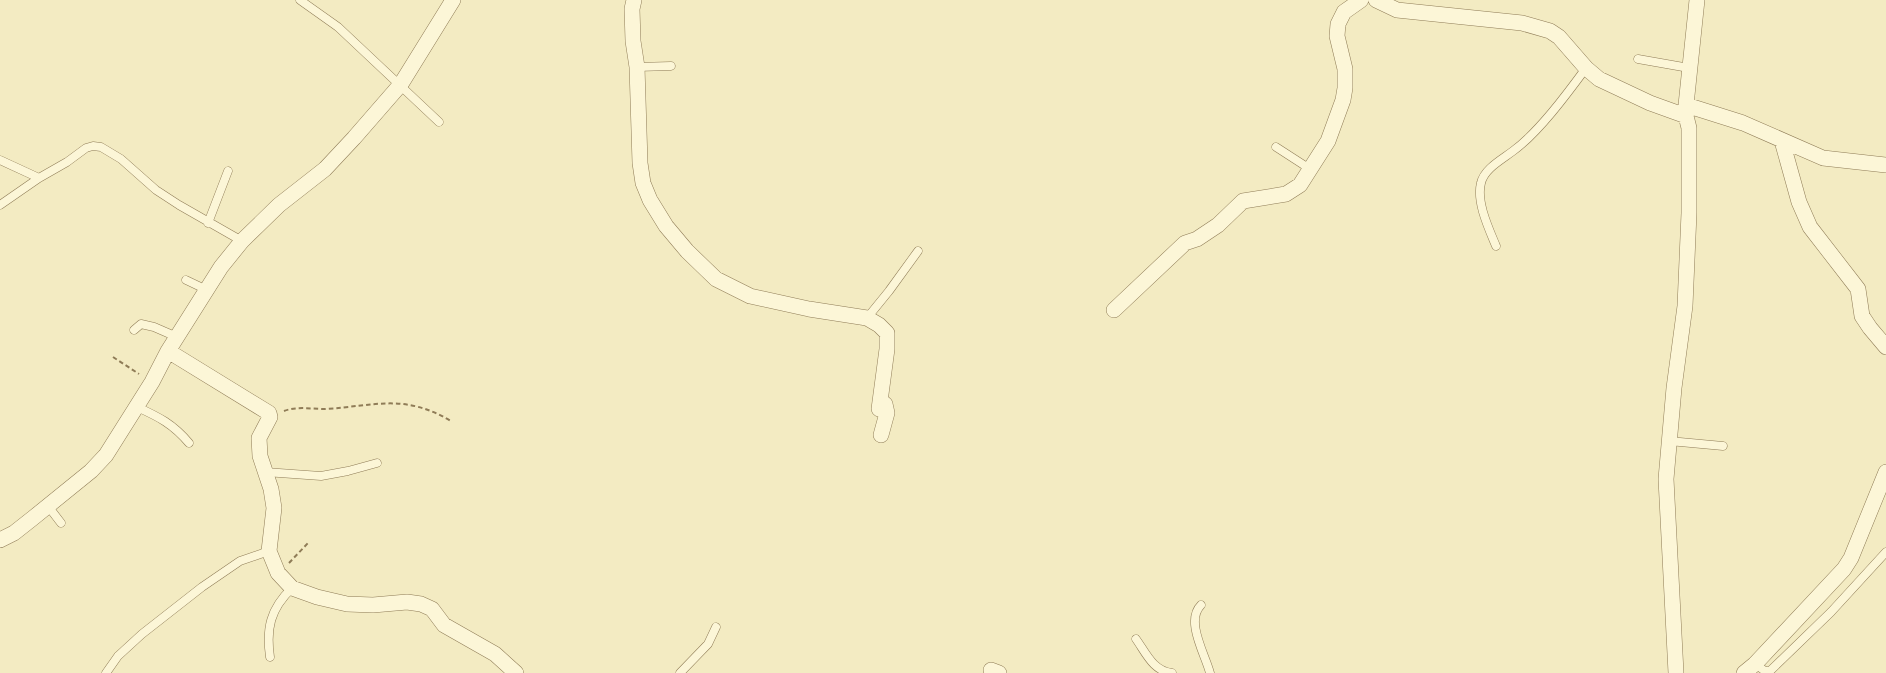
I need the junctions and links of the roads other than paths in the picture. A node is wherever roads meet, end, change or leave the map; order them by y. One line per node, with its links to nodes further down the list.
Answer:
1 (300, 0): 12 (lane)
2 (453, 0): 12 (street)
3 (634, 0): 9 (street)
4 (1361, 0): 19 (street)
5 (1376, 0): 10 (street)
6 (1697, 0): 11 (street)
7 (1638, 59): 11 (lane)
8 (671, 66): 9 (lane)
9 (637, 68): 30 (street)
10 (1586, 68): 13 (street); 25 (lane)
11 (1689, 68): 13 (street)
12 (400, 84): 14 (lane); 24 (street)
13 (1686, 111): 15 (street); 37 (street)
14 (439, 122)
15 (1782, 141): 18 (street); 33 (street)
16 (1276, 147): 19 (lane)
17 (0, 160): 21 (lane)
18 (1886, 165)
19 (1310, 169): 29 (street)
20 (228, 171): 23 (lane)
21 (39, 178): 22 (lane); 23 (lane)
22 (0, 205)
23 (208, 223): 24 (lane)
24 (242, 241): 28 (street)
25 (1496, 246)
26 (918, 250): 30 (lane)
27 (186, 280): 28 (lane)
28 (207, 290): 32 (street)
29 (1114, 310)
30 (867, 318): 36 (street)
31 (134, 330): 32 (lane)
32 (177, 337): 34 (street)
33 (1886, 347)
34 (168, 351): 35 (street); 41 (street)
35 (137, 407): 38 (lane); 43 (street)
36 (881, 435)
37 (1669, 441): 39 (lane); 59 (street)
38 (189, 443)
39 (1724, 446)
40 (376, 463): 41 (lane)
41 (264, 472): 46 (street)
42 (1886, 472): 53 (street)
43 (48, 506): 44 (lane); 45 (street)
44 (61, 523)
45 (0, 540)
46 (268, 551): 48 (street); 54 (lane)
47 (1886, 552): 53 (lane)
48 (292, 588): 52 (lane); 55 (street)
49 (1201, 605): 58 (lane)
50 (716, 627): 56 (lane)
51 (1136, 639): 57 (lane)
52 (270, 657)
53 (1749, 668)
54 (105, 673)
55 (516, 673)
56 (680, 673)
57 (1172, 673)
58 (1210, 673)
59 (1676, 673)

